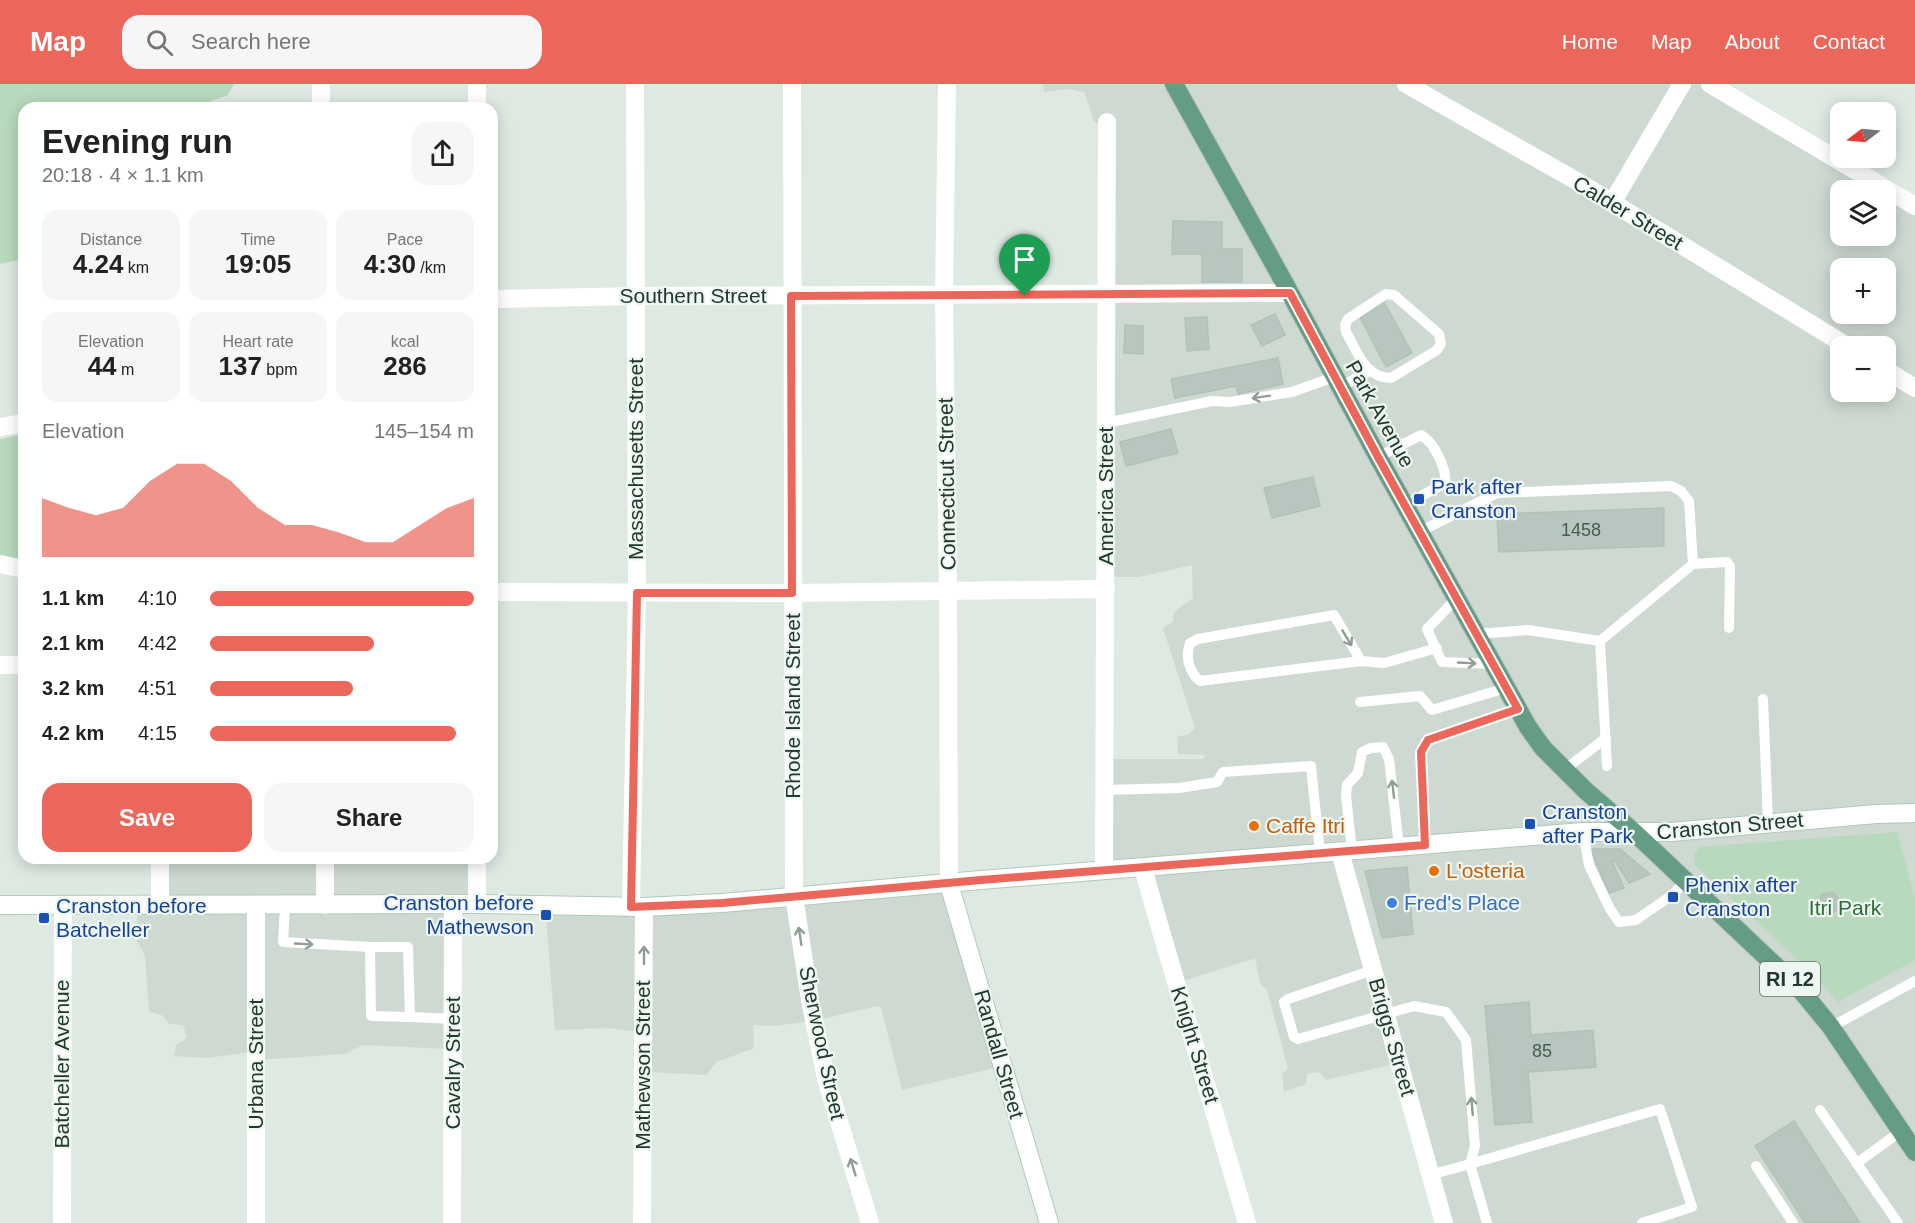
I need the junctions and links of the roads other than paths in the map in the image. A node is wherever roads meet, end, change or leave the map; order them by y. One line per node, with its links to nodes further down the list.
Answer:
1 (321, 84): 10 (street)
2 (477, 84): 11 (street)
3 (635, 84): 17 (street, Massachusetts Street)
4 (792, 84): 18 (street, Rhode Island Street)
5 (947, 84): 19 (street, Connecticut Street)
6 (1174, 84): 15 (main road, Park Avenue / RI 12)
7 (1406, 84): 13 (street, Calder Street)
8 (1682, 84): 13 (street)
9 (1710, 84): 14 (street)
10 (321, 102)
11 (477, 102)
12 (1107, 122): 16 (street, America Street)
13 (1612, 203): 21 (street, Calder Street)
14 (1915, 206)
15 (1290, 293): 16 (street, Southern Street); 24 (main road, Park Avenue / RI 12)
16 (1106, 295): 19 (street, Southern Street); 27 (street, America Street)
17 (636, 296): 18 (street, Southern Street); 20 (street, Southern Street); 38 (street, Massachusetts Street)
18 (791, 296): 19 (street, Southern Street); 39 (street, Rhode Island Street)
19 (944, 296): 37 (street, Connecticut Street)
20 (498, 299)
21 (1831, 336)
22 (1369, 371): 22 (lane); 24 (lane)
23 (1896, 376): 25 (street)
24 (1337, 382): 27 (lane, one-way to 27); 29 (main road, Park Avenue / RI 12)
25 (1915, 388)
26 (18, 423): 28 (street)
27 (1106, 423): 35 (street, America Street)
28 (1, 424)
29 (1378, 457): 30 (main road, Park Avenue / RI 12); 30 (lane)
30 (1405, 505): 31 (main road, Park Avenue / RI 12)
31 (1419, 532): 33 (lane); 40 (main road, Park Avenue / RI 12)
32 (0, 564): 34 (street)
33 (1693, 564): 41 (lane); 43 (lane)
34 (18, 567)
35 (1106, 590): 37 (street); 56 (street, America Street)
36 (498, 592): 38 (street)
37 (948, 592): 39 (street); 71 (street, Connecticut Street)
38 (637, 593): 39 (street); 81 (street, Massachusetts Street)
39 (792, 593): 72 (street, Rhode Island Street)
40 (1457, 598): 42 (main road, Park Avenue / RI 12); 44 (lane)
41 (1729, 628)
42 (1477, 634): 43 (lane); 46 (main road, Park Avenue / RI 12)
43 (1600, 641): 53 (lane)
44 (1437, 648): 45 (lane); 46 (lane, one-way to 46)
45 (1361, 661): 45 (lane, one-way to 45)
46 (1492, 664): 49 (main road, Park Avenue / RI 12)
47 (0, 665): 48 (street)
48 (18, 665)
49 (1506, 688): 51 (lane); 52 (main road, Park Avenue / RI 12)
50 (1763, 699): 58 (lane)
51 (1360, 702)
52 (1518, 709): 55 (main road, Park Avenue / RI 12); 61 (lane)
53 (1606, 738): 54 (lane); 55 (lane)
54 (1607, 766)
55 (1564, 770): 60 (main road, Park Avenue / RI 12)
56 (1105, 790): 64 (lane); 69 (street, America Street)
57 (1915, 813): 58 (street, Cranston Street)
58 (1768, 823): 60 (street, Cranston Street)
59 (1583, 832): 60 (street, Cranston Street); 61 (street, Cranston Street); 70 (lane)
60 (1635, 833): 70 (main road, RI 12)
61 (1425, 845): 62 (street, Cranston Street)
62 (1400, 847): 63 (street, Cranston Street); 63 (lane, one-way to 63)
63 (1346, 851): 64 (street, Cranston Street); 83 (street, Briggs Street)
64 (1320, 854): 68 (street, Cranston Street)
65 (160, 864): 77 (street)
66 (325, 864): 80 (street)
67 (477, 864): 74 (street)
68 (1143, 867): 69 (street, Cranston Street); 102 (street, Knight Street)
69 (1104, 870): 71 (street, Cranston Street)
70 (1686, 881): 88 (main road, RI 12)
71 (949, 884): 72 (street, Cranston Street); 101 (street, Randall Street)
72 (794, 896): 81 (street, Cranston Street); 100 (street, Sherwood Street, one-way to 72)
73 (453, 904): 74 (street, Cranston Street); 80 (street, Cranston Street); 87 (street, Cavalry Street)
74 (477, 904): 81 (street, Cranston Street)
75 (0, 905): 76 (street, Cranston Street)
76 (63, 905): 77 (street, Cranston Street); 96 (street, Batcheller Avenue)
77 (160, 905): 78 (street, Cranston Street)
78 (256, 905): 79 (street, Cranston Street); 97 (street, Urbana Street)
79 (285, 905): 80 (street, Cranston Street); 82 (lane, one-way to 82)
80 (325, 905)
81 (638, 907): 99 (street, Mathewson Street, one-way to 81)
82 (370, 947): 86 (lane); 86 (lane)
83 (1373, 970): 85 (street, Briggs Street); 85 (lane)
84 (1915, 981): 88 (lane)
85 (1385, 1014): 93 (lane, one-way to 85); 95 (street, Briggs Street)
86 (410, 1017): 87 (lane)
87 (453, 1018): 98 (street, Cavalry Street)
88 (1831, 1027): 90 (main road, RI 12)
89 (1820, 1110): 92 (lane)
90 (1901, 1131): 91 (main road, RI 12); 92 (lane)
91 (1915, 1152)
92 (1857, 1163): 107 (lane)
93 (1470, 1164): 95 (lane); 104 (lane); 105 (lane)
94 (1756, 1166): 106 (lane)
95 (1430, 1175): 103 (street, Briggs Street)
96 (62, 1223)
97 (256, 1223)
98 (452, 1223)
99 (642, 1223)
100 (870, 1223)
101 (1049, 1223)
102 (1247, 1223)
103 (1444, 1223)
104 (1487, 1223)
105 (1642, 1223)
106 (1793, 1223)
107 (1898, 1223)

